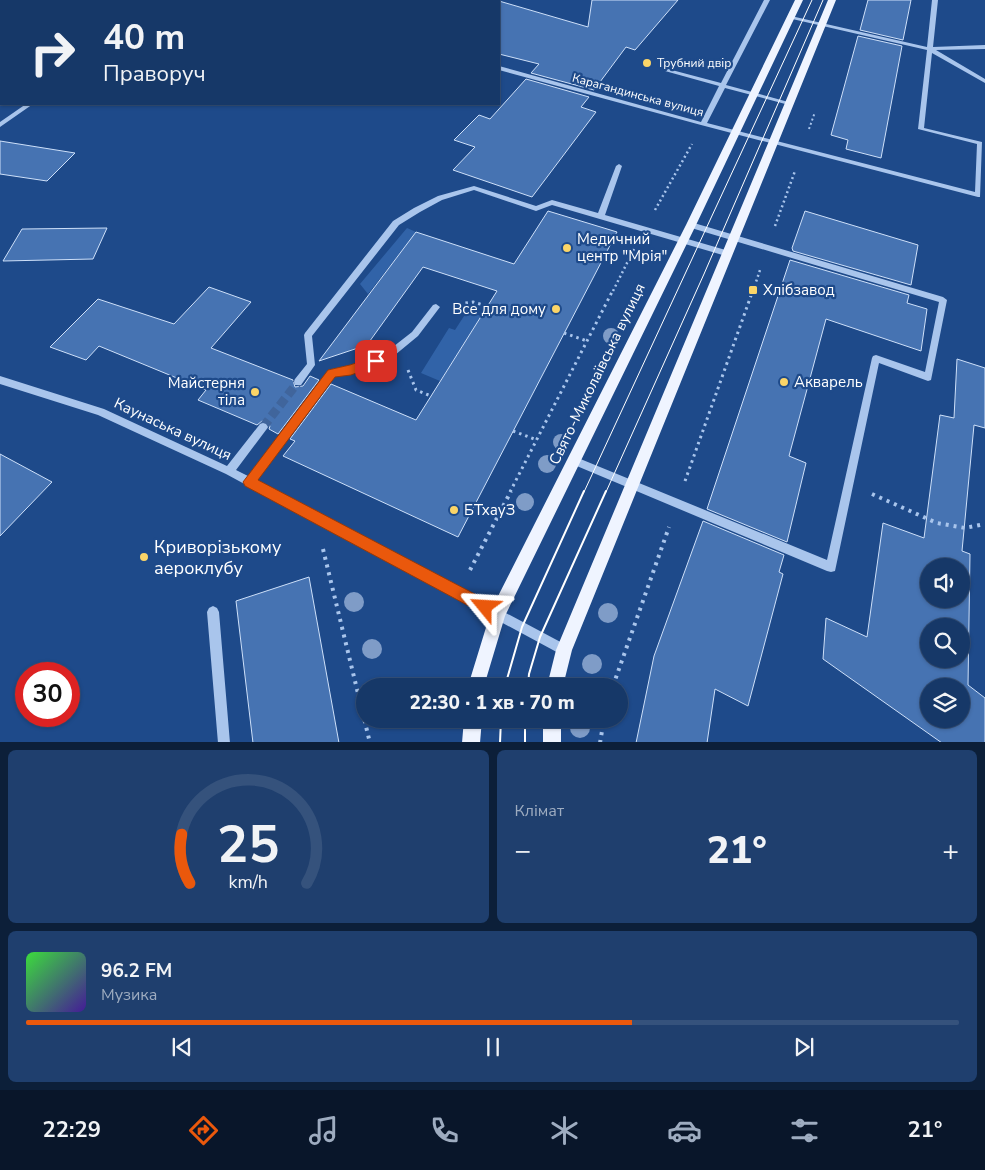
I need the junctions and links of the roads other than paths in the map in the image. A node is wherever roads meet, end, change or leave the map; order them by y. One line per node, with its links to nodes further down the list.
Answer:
1 (767, 0): 12 (street)
2 (799, 0): 5 (main road, Свято-Миколаївська вулиця)
3 (832, 0): 6 (main road)
4 (934, 0): 8 (street)
5 (791, 18): 6 (street); 13 (main road, Свято-Миколаївська вулиця)
6 (822, 25): 8 (street); 14 (main road)
7 (985, 47): 8 (street)
8 (930, 49): 11 (street); 21 (street)
9 (500, 68): 16 (street, Карагандинська вулиця)
10 (668, 71): 12 (street)
11 (985, 81)
12 (723, 86): 13 (street); 16 (street)
13 (754, 94): 14 (street); 18 (main road, Свято-Миколаївська вулиця)
14 (789, 103): 19 (main road)
15 (29, 105): 17 (street)
16 (703, 124): 18 (street, Карагандинська вулиця)
17 (0, 125)
18 (736, 133): 19 (street, Карагандинська вулиця); 23 (main road, Свято-Миколаївська вулиця)
19 (772, 142): 21 (street, Карагандинська вулиця); 24 (main road)
20 (619, 166): 22 (street)
21 (982, 196)
22 (601, 216): 25 (street); 29 (street)
23 (691, 225): 24 (street); 25 (main road, Свято-Миколаївська вулиця)
24 (733, 238): 26 (main road); 34 (street)
25 (683, 240): 26 (street); 31 (main road, Свято-Миколаївська вулиця)
26 (726, 253): 34 (main road)
27 (436, 307): 33 (street)
28 (0, 380): 32 (street, Каунаська вулиця)
29 (298, 382)
30 (263, 427): 32 (street)
31 (575, 461): 34 (street); 36 (main road, Свято-Миколаївська вулиця)
32 (229, 471): 33 (street, Каунаська вулиця)
33 (249, 482): 36 (street, Каунаська вулиця)
34 (631, 484): 37 (main road)
35 (212, 612): 42 (street)
36 (498, 614): 37 (street, Каунаська вулиця); 38 (main road, Свято-Миколаївська вулиця)
37 (564, 650): 39 (main road)
38 (478, 678)
39 (557, 678)
40 (473, 728): 43 (main road)
41 (552, 728): 44 (main road)
42 (224, 742)
43 (472, 742)
44 (552, 742)

